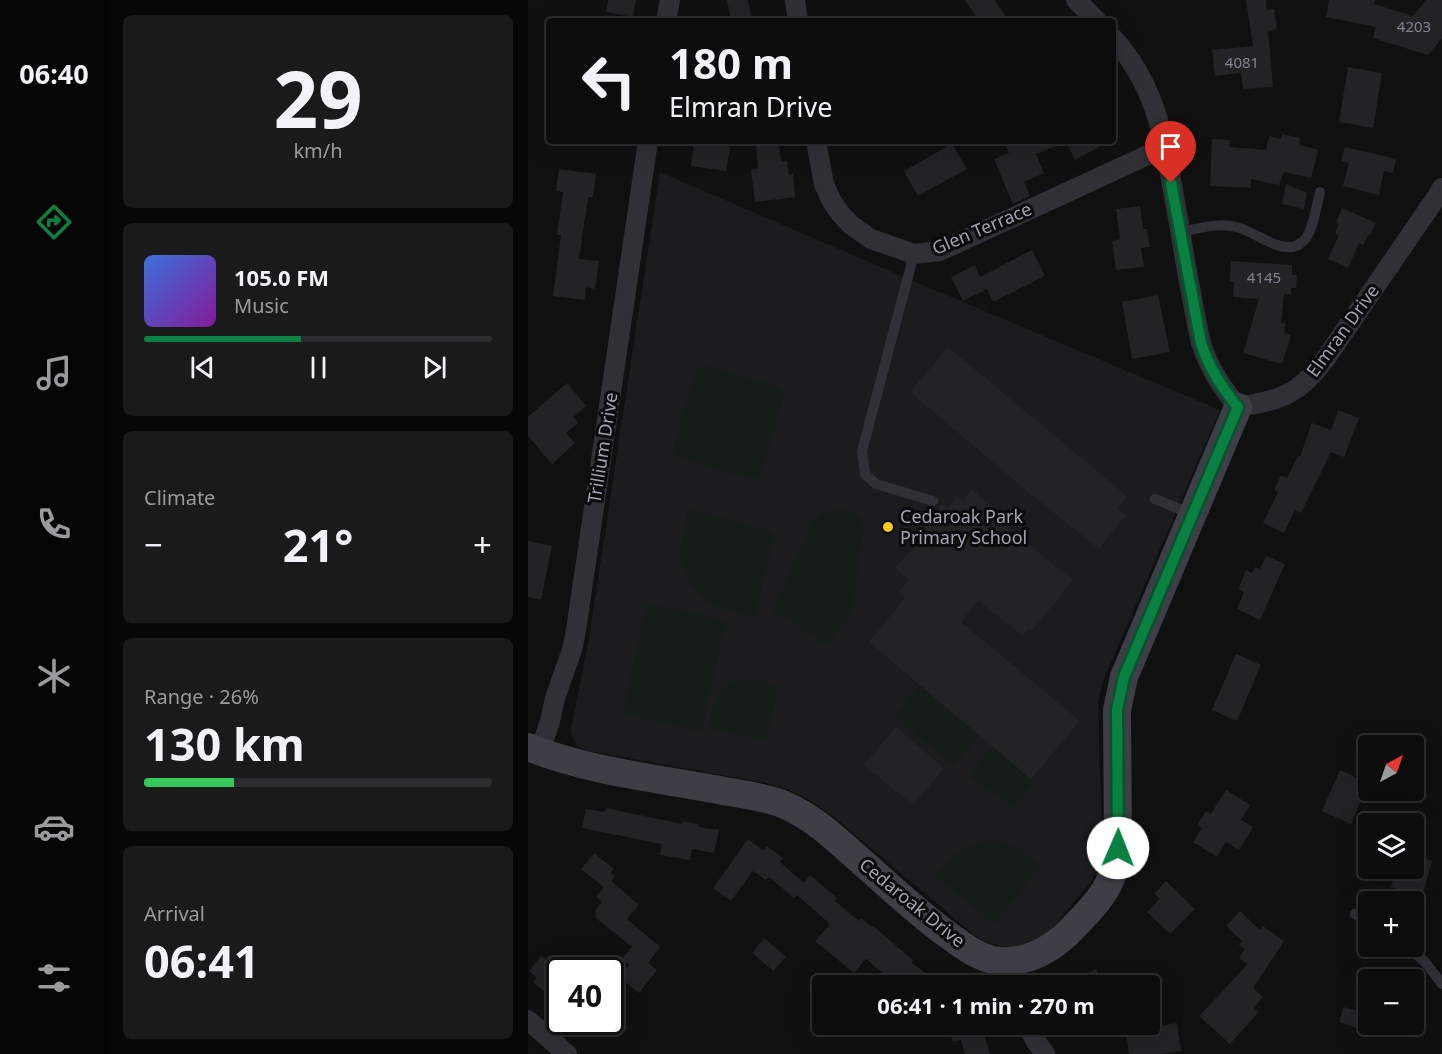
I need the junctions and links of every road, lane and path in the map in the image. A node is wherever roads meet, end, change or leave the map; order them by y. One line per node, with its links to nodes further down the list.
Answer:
1 (670, 0): 4 (street)
2 (795, 0): 5 (street)
3 (1076, 0): 6 (street)
4 (667, 18)
5 (798, 18)
6 (1094, 18)
7 (1116, 42): 10 (street)
8 (648, 144): 19 (street, Trillium Drive)
9 (817, 144): 14 (street, Glen Terrace)
10 (1165, 147): 13 (street); 14 (street, Glen Terrace)
11 (1442, 188): 15 (street, Elmran Drive)
12 (1320, 192): 13 (lane)
13 (1180, 232): 15 (street)
14 (914, 254): 17 (lane)
15 (1238, 407): 18 (street, Cedaroak Drive)
16 (1155, 499): 18 (lane)
17 (933, 501)
18 (1192, 514): 23 (street, Cedaroak Drive)
19 (534, 749): 23 (street, Cedaroak Drive)
20 (1355, 914): 21 (lane)
21 (1358, 916)
22 (1419, 957): 24 (lane)
23 (1017, 973)
24 (1442, 984)
25 (528, 1020): 27 (street)
26 (1032, 1035): 28 (street)
27 (567, 1054)
28 (1045, 1054)

